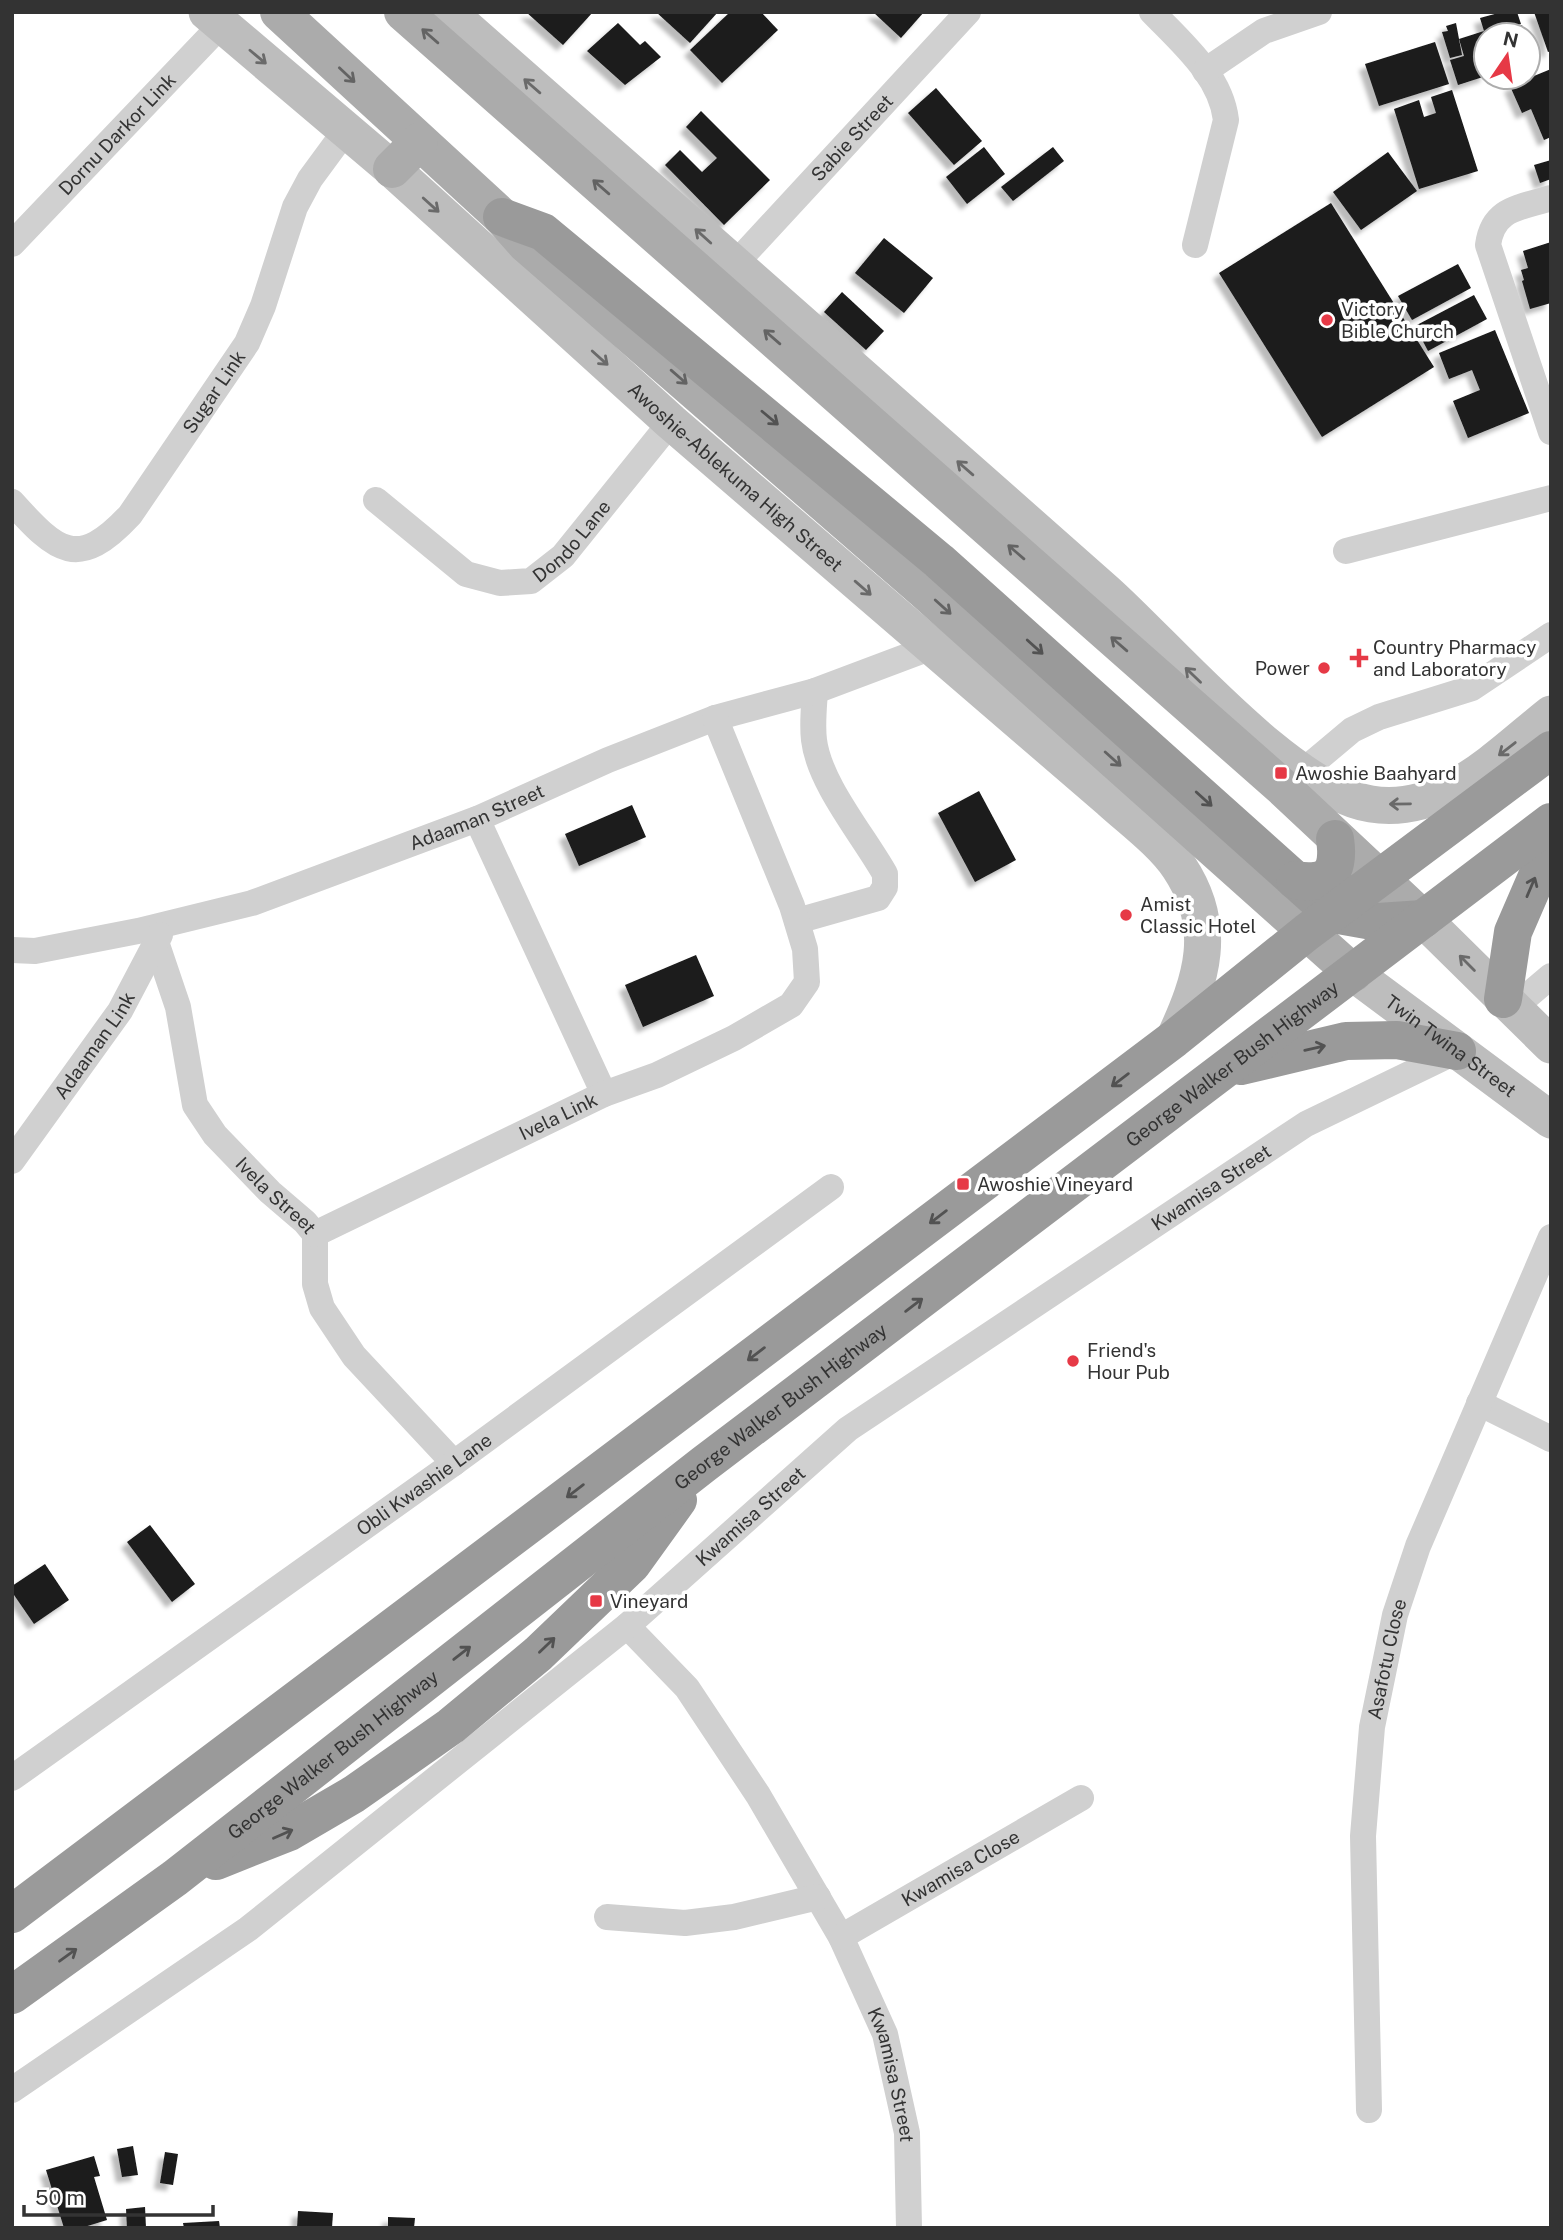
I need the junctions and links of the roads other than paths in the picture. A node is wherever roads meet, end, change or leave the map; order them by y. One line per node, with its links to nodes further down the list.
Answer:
1 (279, 12): 10 (main road, Awoshie-Ablekuma High Street, one-way to 10)
2 (403, 12): 23 (main road, one-way to 2)
3 (448, 12): 16 (street, one-way to 3)
4 (968, 12): 16 (street, Sabie Street)
5 (1152, 12): 8 (street)
6 (1319, 12): 8 (street)
7 (214, 19): 9 (street, Awoshie-Ablekuma High Street, one-way to 9); 14 (street, Dornu Darkor Link)
8 (1205, 71): 15 (street)
9 (346, 130): 11 (street, Awoshie-Ablekuma High Street); 21 (street, Sugar Link)
10 (419, 142): 11 (main road); 13 (main road, Awoshie-Ablekuma High Street)
11 (392, 169): 17 (street, Awoshie-Ablekuma High Street, one-way to 17)
12 (1551, 198): 18 (street)
13 (502, 217): 36 (highway, one-way to 36); 39 (main road, Awoshie-Ablekuma High Street, one-way to 39)
14 (12, 244)
15 (1195, 245)
16 (735, 264): 23 (street, one-way to 16)
17 (671, 422): 20 (street, Dondo Lane); 25 (street, Awoshie-Ablekuma High Street, one-way to 25)
18 (1551, 432)
19 (1551, 498): 22 (street)
20 (376, 500)
21 (12, 502)
22 (1346, 551)
23 (1097, 604): 30 (street, one-way to 23); 33 (main road, one-way to 23)
24 (1551, 635): 30 (street)
25 (932, 647): 26 (street, Adaaman Street); 45 (street, Awoshie-Ablekuma High Street)
26 (814, 691): 28 (street, Adaaman Street); 38 (street)
27 (1551, 714): 30 (street, one-way to 30)
28 (715, 719): 31 (street, Adaaman Street); 38 (street)
29 (1551, 750): 35 (highway)
30 (1302, 772)
31 (477, 820): 40 (street, Adaaman Street); 49 (street, Ivela Link)
32 (1551, 822): 37 (highway, George Walker Bush Highway)
33 (1335, 839): 35 (main road); 36 (highway)
34 (1551, 844): 44 (highway, one-way to 34)
35 (1379, 878): 37 (main road); 39 (highway)
36 (1294, 880): 39 (highway)
37 (1423, 919): 39 (highway); 42 (highway, George Walker Bush Highway); 44 (street, one-way to 37)
38 (797, 920): 49 (street)
39 (1320, 923): 42 (main road, Awoshie-Ablekuma High Street); 45 (highway)
40 (161, 933): 41 (street, Adaaman Street); 51 (street, Adaaman Link); 53 (street, Ivela Street)
41 (12, 950)
42 (1353, 973): 47 (street, Twin Twina Street); 48 (highway, George Walker Bush Highway)
43 (1551, 976): 44 (street)
44 (1508, 1004): 46 (street)
45 (1174, 1039): 64 (highway, one-way to 64)
46 (1551, 1045)
47 (1457, 1051): 48 (highway, one-way to 47); 50 (street, Twin Twina Street); 59 (street, Kwamisa Street)
48 (1225, 1070): 58 (highway, George Walker Bush Highway, one-way to 48)
49 (604, 1094): 53 (street, Ivela Link)
50 (1551, 1120)
51 (12, 1161)
52 (831, 1186): 57 (street, Obli Kwashie Lane)
53 (314, 1234): 57 (street, Ivela Street)
54 (1551, 1237): 55 (street, Asafotu Close)
55 (1479, 1403): 56 (street); 69 (street, Asafotu Close)
56 (1551, 1439)
57 (454, 1463): 60 (street, Obli Kwashie Lane)
58 (704, 1464): 62 (highway, George Walker Bush Highway, one-way to 58); 62 (highway, one-way to 58)
59 (627, 1626): 63 (street, Kwamisa Street); 68 (street)
60 (12, 1778)
61 (1081, 1798): 66 (street, Kwamisa Close)
62 (175, 1878): 67 (highway, George Walker Bush Highway, one-way to 62)
63 (818, 1897): 65 (street); 66 (street, Kwamisa Street)
64 (12, 1914)
65 (607, 1917)
66 (841, 1937): 70 (street, Kwamisa Street)
67 (12, 1995)
68 (12, 2090)
69 (1369, 2110)
70 (909, 2228)

